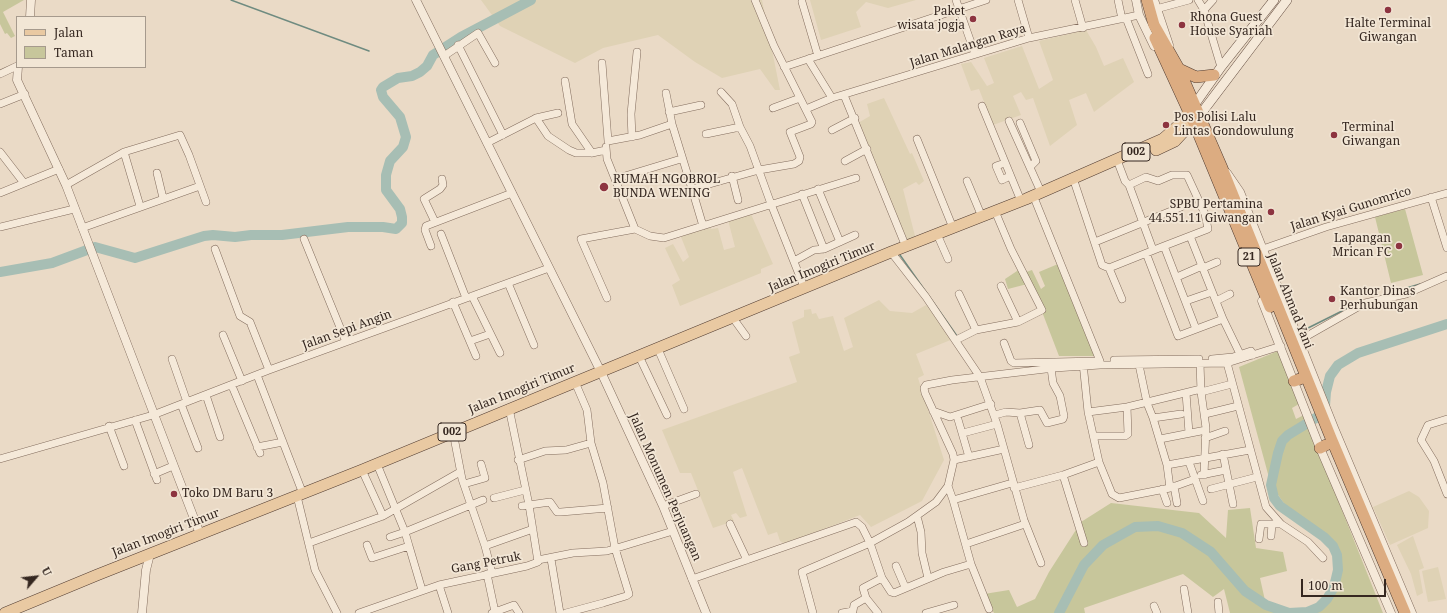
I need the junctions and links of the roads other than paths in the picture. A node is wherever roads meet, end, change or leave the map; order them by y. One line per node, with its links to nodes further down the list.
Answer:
1 (31, 0): 23 (street)
2 (416, 0): 31 (street, Jalan Monumen Perjuangan)
3 (755, 0): 36 (street)
4 (956, 0): 20 (street)
5 (986, 0): 20 (street)
6 (1018, 0): 26 (street)
7 (1075, 0): 25 (street)
8 (1118, 0): 24 (street)
9 (1136, 0): 22 (street)
10 (1141, 0): 42 (highway, Jalan Ahmad Yani / 21)
11 (1147, 0): 28 (highway, Jalan Ahmad Yani / 21)
12 (1154, 0): 19 (street)
13 (1189, 0): 19 (street)
14 (1198, 0): 21 (street)
15 (1212, 0): 21 (street)
16 (1274, 0): 39 (main road, Jalan Imogiri Timur)
17 (1286, 0): 58 (main road, Jalan Imogiri Timur)
18 (802, 2): 32 (street)
19 (1156, 9): 28 (street)
20 (959, 10): 30 (street); 32 (street)
21 (1204, 10): 39 (street)
22 (1139, 14): 24 (street, Jalan Malangan Raya); 42 (street)
23 (30, 16)
24 (1124, 18): 25 (street, Jalan Malangan Raya); 41 (street)
25 (1083, 28): 26 (street, Jalan Malangan Raya)
26 (1029, 38): 30 (street, Jalan Malangan Raya)
27 (457, 46): 31 (street); 34 (street); 67 (street)
28 (1169, 50): 42 (highway, Jalan Ahmad Yani / 21)
29 (637, 52): 68 (street)
30 (975, 54): 48 (street, Jalan Malangan Raya)
31 (444, 55): 71 (street, Jalan Monumen Perjuangan)
32 (818, 56): 33 (street)
33 (808, 59): 36 (street); 50 (street)
34 (494, 63)
35 (602, 63): 70 (street)
36 (784, 66): 49 (street)
37 (16, 68): 40 (street)
38 (18, 68): 43 (street)
39 (1218, 71): 42 (highway); 58 (main road, Jalan Imogiri Timur)
40 (2, 73): 43 (street)
41 (1148, 74)
42 (1176, 74): 58 (highway, Jalan Ahmad Yani / 21)
43 (17, 80): 47 (street)
44 (565, 81): 76 (street)
45 (722, 92): 64 (street)
46 (666, 93): 56 (street)
47 (25, 94): 51 (street); 82 (street)
48 (844, 95): 50 (street, Jalan Malangan Raya); 60 (street)
49 (800, 98): 54 (street); 55 (street)
50 (832, 98): 55 (street, Jalan Malangan Raya)
51 (0, 104)
52 (701, 105): 56 (street)
53 (982, 106): 101 (street)
54 (774, 108)
55 (806, 109): 83 (street)
56 (669, 112): 63 (street)
57 (558, 113): 59 (street)
58 (1194, 114): 79 (main road, Jalan Imogiri Timur / 002); 81 (highway, Jalan Ahmad Yani / 21); 109 (highway, Jalan Ahmad Yani / 21)
59 (536, 118): 67 (street); 76 (street)
60 (854, 118): 65 (street); 72 (street)
61 (1009, 121): 80 (street)
62 (1020, 123): 80 (street)
63 (672, 124): 68 (street); 77 (street)
64 (740, 126): 66 (street); 83 (street)
65 (832, 130)
66 (706, 134)
67 (503, 135): 71 (street)
68 (632, 137): 70 (street)
69 (917, 139): 118 (street)
70 (608, 141): 73 (street)
71 (487, 143): 98 (street, Jalan Monumen Perjuangan)
72 (866, 149): 78 (street); 133 (street)
73 (606, 150): 76 (street); 88 (street)
74 (0, 152): 91 (street)
75 (124, 152): 92 (street); 94 (street); 107 (street)
76 (592, 153)
77 (681, 159): 88 (street); 95 (street)
78 (845, 161)
79 (1118, 163): 90 (main road, Jalan Imogiri Timur / 002); 93 (street)
80 (1030, 167): 101 (street)
81 (1222, 168): 134 (street); 144 (highway, Jalan Ahmad Yani / 21)
82 (59, 169): 91 (street); 92 (street)
83 (759, 170): 85 (street); 106 (street)
84 (157, 173): 103 (street)
85 (732, 176): 95 (street); 104 (street)
86 (856, 178): 96 (street)
87 (442, 179): 113 (street)
88 (616, 179): 119 (street)
89 (967, 181): 112 (street)
90 (1074, 181): 101 (main road, Jalan Imogiri Timur / 002); 127 (street)
91 (24, 183): 97 (street)
92 (66, 185): 110 (street)
93 (1129, 185): 114 (street); 123 (street)
94 (200, 186): 103 (street); 105 (street)
95 (692, 189): 116 (street)
96 (818, 190): 100 (street); 126 (street)
97 (0, 193)
98 (512, 193): 113 (street); 140 (street, Jalan Monumen Perjuangan)
99 (1447, 193): 102 (street, Jalan Kyai Gunomrico)
100 (802, 194): 106 (street); 132 (street)
101 (1031, 197): 111 (main road, Jalan Imogiri Timur / 002); 180 (street)
102 (1431, 197): 124 (street); 134 (street, Jalan Kyai Gunomrico)
103 (163, 198): 107 (street)
104 (738, 200)
105 (206, 202)
106 (771, 204): 116 (street); 137 (street)
107 (140, 206): 117 (street)
108 (1181, 207): 114 (street)
109 (1229, 207): 144 (highway, Jalan Ahmad Yani / 21); 171 (street)
110 (74, 209): 115 (street); 117 (street)
111 (995, 211): 112 (main road, Jalan Imogiri Timur / 002); 159 (street)
112 (982, 217): 118 (main road, Jalan Imogiri Timur / 002)
113 (435, 222): 128 (street)
114 (1144, 222): 127 (street); 135 (street)
115 (0, 226)
116 (703, 226): 119 (street)
117 (82, 228): 210 (street)
118 (953, 228): 121 (main road, Jalan Imogiri Timur / 002)
119 (635, 230): 152 (street)
120 (441, 234): 151 (street)
121 (936, 234): 133 (main road, Jalan Imogiri Timur / 002); 136 (street)
122 (855, 235): 126 (street)
123 (1190, 236): 129 (street); 139 (street)
124 (1445, 238): 130 (street)
125 (304, 239): 168 (street)
126 (840, 242): 132 (street)
127 (1095, 242): 141 (street)
128 (431, 246)
129 (1164, 246): 135 (street); 143 (street)
130 (1447, 248)
131 (215, 249): 186 (street)
132 (824, 249): 137 (street)
133 (899, 249): 147 (main road, Jalan Imogiri Timur / 002); 165 (street)
134 (1263, 249): 166 (street)
135 (1149, 252): 141 (street); 160 (street)
136 (948, 259)
137 (794, 261): 147 (street)
138 (1217, 262): 139 (street)
139 (1202, 267): 143 (street); 148 (street)
140 (549, 268): 145 (street, Jalan Sepi Angin); 187 (street, Jalan Monumen Perjuangan)
141 (1109, 268): 153 (street)
142 (1447, 276): 166 (street)
143 (1177, 277): 156 (street)
144 (1262, 278): 193 (highway, Jalan Ahmad Yani / 21)
145 (508, 282): 151 (street, Jalan Sepi Angin); 170 (street)
146 (1001, 286): 159 (street)
147 (804, 287): 157 (main road, Jalan Imogiri Timur / 002)
148 (1212, 292): 154 (street); 156 (street)
149 (959, 294): 161 (street)
150 (1230, 294): 154 (street)
151 (469, 297): 155 (street, Jalan Sepi Angin); 162 (street)
152 (607, 298)
153 (1122, 298)
154 (1216, 301): 158 (street)
155 (453, 302): 167 (street); 168 (street, Jalan Sepi Angin)
156 (1186, 302): 160 (street)
157 (733, 318): 164 (street); 172 (main road, Jalan Imogiri Timur / 002)
158 (1223, 319): 160 (street); 174 (street)
159 (1018, 322): 161 (street)
160 (1196, 329)
161 (976, 330): 165 (street)
162 (490, 334): 167 (street); 173 (street)
163 (223, 335): 190 (street)
164 (746, 336)
165 (956, 340): 189 (street)
166 (1300, 340): 193 (street)
167 (470, 341): 176 (street)
168 (346, 342): 186 (street, Jalan Sepi Angin)
169 (1004, 343): 185 (street)
170 (534, 345)
171 (1281, 346): 175 (street); 193 (street)
172 (658, 349): 177 (main road, Jalan Imogiri Timur / 002); 204 (street)
173 (500, 353)
174 (1240, 354): 175 (street); 179 (street)
175 (1253, 354): 182 (street)
176 (476, 356)
177 (639, 356): 187 (main road, Jalan Imogiri Timur / 002); 211 (street)
178 (172, 359): 198 (street)
179 (1139, 362): 180 (street); 181 (street); 199 (street)
180 (1100, 363): 183 (street)
181 (1200, 363): 182 (street); 195 (street)
182 (1227, 363): 192 (street)
183 (1083, 364): 184 (street); 206 (street)
184 (1053, 366): 185 (street); 207 (street)
185 (1024, 367): 189 (street)
186 (269, 370): 188 (street, Jalan Sepi Angin)
187 (600, 372): 191 (main road, Jalan Imogiri Timur / 002); 273 (street, Jalan Monumen Perjuangan)
188 (256, 375): 190 (street, Jalan Sepi Angin); 227 (street)
189 (980, 377): 200 (street); 205 (street)
190 (242, 380): 194 (street, Jalan Sepi Angin)
191 (575, 382): 203 (main road, Jalan Imogiri Timur / 002); 228 (street)
192 (1232, 384): 195 (street); 201 (street)
193 (1305, 384): 313 (highway, Jalan Ahmad Yani / 21)
194 (232, 386): 197 (street, Jalan Sepi Angin); 227 (street)
195 (1201, 391): 196 (street); 209 (street)
196 (1186, 393): 199 (street); 222 (street)
197 (206, 395): 198 (street, Jalan Sepi Angin); 224 (street)
198 (184, 403): 210 (street, Jalan Sepi Angin); 230 (street)
199 (1147, 403): 202 (street); 214 (street)
200 (991, 404): 212 (street); 213 (street)
201 (1238, 406): 209 (street); 232 (street)
202 (1126, 407): 206 (street); 225 (street)
203 (509, 408): 220 (main road, Jalan Imogiri Timur / 002); 237 (street, Gang Petruk)
204 (684, 409)
205 (933, 410): 213 (street); 238 (street)
206 (1088, 412): 225 (street)
207 (1020, 413): 212 (street); 229 (street)
208 (1181, 414): 214 (street)
209 (1205, 414): 223 (street)
210 (153, 415): 216 (street, Jalan Sepi Angin); 244 (street)
211 (667, 415)
212 (995, 415): 217 (street)
213 (957, 416): 221 (street)
214 (1154, 418): 226 (street)
215 (1447, 419): 262 (street)
216 (135, 420): 218 (street, Jalan Sepi Angin); 244 (street)
217 (997, 424): 221 (street); 231 (street)
218 (109, 426): 236 (street, Jalan Sepi Angin); 243 (street)
219 (1225, 431): 223 (street)
220 (453, 432): 241 (main road, Jalan Imogiri Timur / 002); 248 (street)
221 (963, 433): 234 (street)
222 (1189, 433): 223 (street); 226 (street)
223 (1205, 434): 235 (street)
224 (220, 436)
225 (1094, 436): 239 (street)
226 (1160, 439): 245 (street)
227 (283, 442): 263 (street)
228 (591, 443): 237 (street); 274 (street)
229 (1029, 445)
230 (198, 448)
231 (1004, 449): 234 (street); 256 (street)
232 (1250, 450): 233 (street); 251 (street)
233 (1223, 454): 235 (street); 247 (street)
234 (969, 457): 238 (street)
235 (1205, 458): 240 (street); 249 (street)
236 (0, 459)
237 (518, 460): 260 (street, Gang Petruk)
238 (954, 460): 255 (street)
239 (1100, 462): 250 (street); 258 (street)
240 (1189, 462): 245 (street); 252 (street)
241 (377, 464): 246 (main road, Jalan Imogiri Timur / 002); 275 (street)
242 (481, 464): 253 (street)
243 (124, 466)
244 (173, 466): 285 (street)
245 (1167, 466): 257 (street)
246 (362, 470): 263 (main road, Jalan Imogiri Timur / 002); 276 (street)
247 (1226, 470): 249 (street); 254 (street)
248 (460, 472): 253 (street); 275 (street)
249 (1204, 475): 252 (street)
250 (1063, 476): 256 (street); 291 (street)
251 (1257, 477): 254 (street); 281 (street)
252 (1195, 478): 257 (street); 267 (street)
253 (464, 484): 271 (street)
254 (1228, 484): 259 (street); 270 (street)
255 (948, 486): 266 (street); 277 (street)
256 (1013, 486): 266 (street); 279 (street)
257 (1172, 487): 258 (street); 269 (street)
258 (1162, 489): 268 (street)
259 (1210, 489)
260 (526, 490): 264 (street); 272 (street, Gang Petruk)
261 (696, 494): 273 (street)
262 (1447, 494)
263 (300, 495): 285 (main road, Jalan Imogiri Timur / 002); 289 (street)
264 (494, 498)
265 (483, 500): 271 (street)
266 (953, 500): 292 (street)
267 (1203, 501)
268 (1166, 503)
269 (1177, 503)
270 (1233, 504)
271 (471, 505): 284 (street); 295 (street)
272 (525, 505): 274 (street); 282 (street, Gang Petruk)
273 (663, 506): 283 (street, Jalan Monumen Perjuangan)
274 (608, 508): 296 (street)
275 (396, 509): 276 (street); 284 (street)
276 (383, 516): 289 (street)
277 (917, 516): 290 (street); 307 (street)
278 (730, 524): 301 (street)
279 (1025, 524): 292 (street); 302 (street)
280 (1272, 524): 281 (street); 286 (street); 288 (street)
281 (1281, 524): 298 (street)
282 (533, 529): 295 (street); 300 (street, Gang Petruk)
283 (673, 530): 296 (street); 308 (street, Jalan Monumen Perjuangan)
284 (405, 532): 287 (street); 294 (street)
285 (200, 534): 297 (main road, Jalan Imogiri Timur / 002)
286 (1271, 536)
287 (390, 537)
288 (1258, 539)
289 (309, 543): 321 (street)
290 (870, 543): 301 (street); 306 (street); 328 (street)
291 (1084, 543)
292 (966, 544): 303 (street)
293 (367, 545): 294 (street)
294 (409, 546): 312 (street)
295 (485, 546): 305 (street)
296 (615, 548): 299 (street); 326 (street)
297 (150, 554): 319 (main road, Jalan Imogiri Timur / 002); 320 (street)
298 (1323, 558)
299 (552, 559): 300 (street); 325 (street)
300 (538, 560): 305 (street, Gang Petruk)
301 (747, 560): 308 (street)
302 (1041, 563)
303 (971, 564): 307 (street); 317 (street)
304 (896, 566): 310 (street)
305 (489, 573): 309 (street, Gang Petruk); 318 (street)
306 (882, 578): 310 (street); 314 (street)
307 (928, 578): 310 (street)
308 (692, 579): 327 (street, Jalan Monumen Perjuangan)
309 (439, 585): 312 (street, Gang Petruk); 323 (street)
310 (905, 587)
311 (1184, 589): 332 (street)
312 (422, 590): 322 (street, Gang Petruk)
313 (1391, 590): 334 (street); 335 (highway, Jalan Ahmad Yani / 21); 336 (highway, Jalan Ahmad Yani / 21); 337 (street)
314 (866, 598): 329 (street); 330 (street)
315 (1218, 602): 333 (street)
316 (954, 605): 331 (street)
317 (989, 609)
318 (494, 612): 324 (street)
319 (5, 613)
320 (142, 613)
321 (337, 613)
322 (359, 613)
323 (448, 613)
324 (520, 613)
325 (560, 613)
326 (566, 613)
327 (706, 613)
328 (813, 613)
329 (842, 613)
330 (878, 613)
331 (927, 613)
332 (1188, 613)
333 (1219, 613)
334 (1390, 613)
335 (1397, 613)
336 (1404, 613)
337 (1412, 613)

